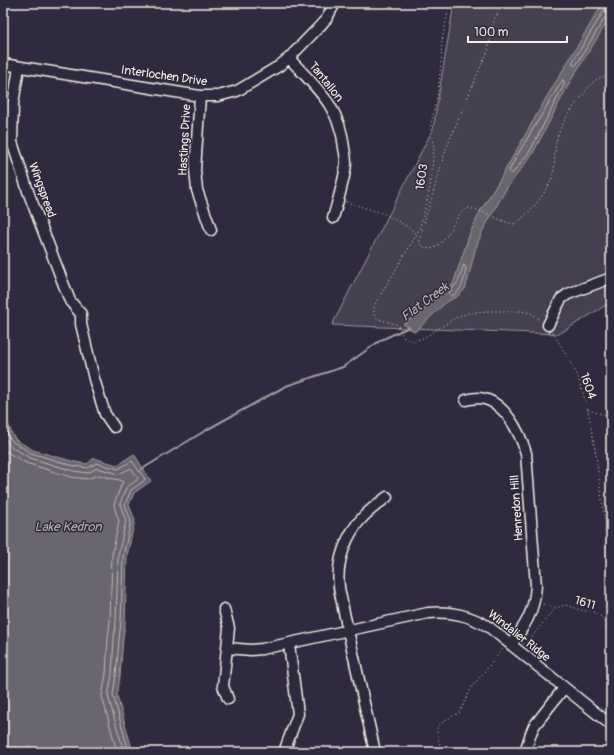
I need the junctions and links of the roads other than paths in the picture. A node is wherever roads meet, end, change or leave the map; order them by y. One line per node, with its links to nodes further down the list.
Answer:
1 (335, 3): 2 (street, Interlochen Drive)
2 (289, 58): 5 (street, Interlochen Drive); 6 (street, Tantallon)
3 (3, 64): 4 (street, Interlochen Drive)
4 (19, 66): 5 (street, Interlochen Drive); 11 (street, Wingspread)
5 (200, 96): 7 (street, Hastings Drive)
6 (333, 218)
7 (211, 230)
8 (611, 278): 9 (street)
9 (548, 325)
10 (466, 400): 16 (street, Henredon Hill)
11 (114, 427)
12 (387, 497): 14 (street)
13 (224, 609): 17 (street)
14 (348, 630): 15 (street, Windalier Ridge); 16 (street, Windalier Ridge); 22 (street)
15 (289, 644): 17 (street, Windalier Ridge); 21 (street)
16 (512, 646): 18 (street, Windalier Ridge)
17 (227, 648): 19 (street)
18 (564, 688): 20 (street, Windalier Ridge); 23 (street)
19 (228, 699)
20 (611, 725)
21 (284, 752)
22 (375, 752)
23 (526, 752)

